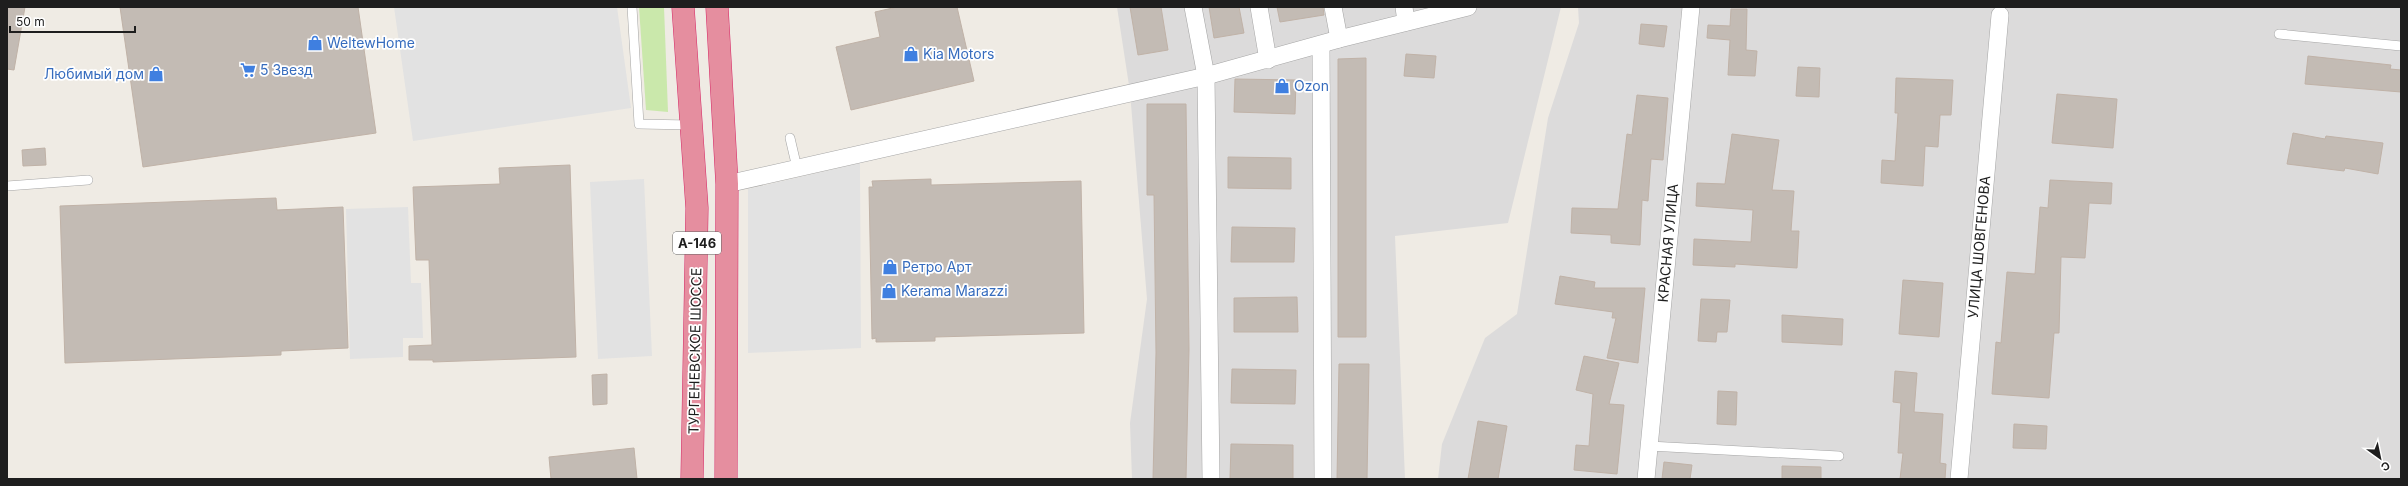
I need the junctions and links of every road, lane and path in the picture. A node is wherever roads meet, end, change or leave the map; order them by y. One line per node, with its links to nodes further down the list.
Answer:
1 (632, 7): 17 (lane)
2 (683, 7): 17 (highway, ТУРГЕНЕВСКОЕ ШОССЕ / А-146)
3 (717, 7): 21 (highway, А-146)
4 (1193, 7): 16 (street)
5 (1259, 7): 15 (street)
6 (1333, 7): 12 (street)
7 (1468, 7): 9 (street)
8 (1691, 7): 23 (street, КРАСНАЯ УЛИЦА)
9 (1405, 15): 12 (street)
10 (2000, 15): 30 (street, УЛИЦА ШОВГЕНОВА)
11 (2279, 34): 14 (lane)
12 (1339, 39): 13 (street)
13 (1321, 45): 15 (street); 28 (street)
14 (2401, 46)
15 (1268, 60): 16 (street)
16 (1206, 76): 19 (street); 27 (street)
17 (690, 126): 25 (highway, ТУРГЕНЕВСКОЕ ШОССЕ / А-146)
18 (790, 138): 19 (lane)
19 (797, 168): 21 (street)
20 (88, 180): 22 (lane)
21 (727, 184): 26 (highway, А-146)
22 (7, 186)
23 (1649, 446): 24 (lane); 29 (street, КРАСНАЯ УЛИЦА)
24 (1839, 456)
25 (692, 479)
26 (726, 479)
27 (1211, 479)
28 (1323, 479)
29 (1646, 479)
30 (1959, 479)

